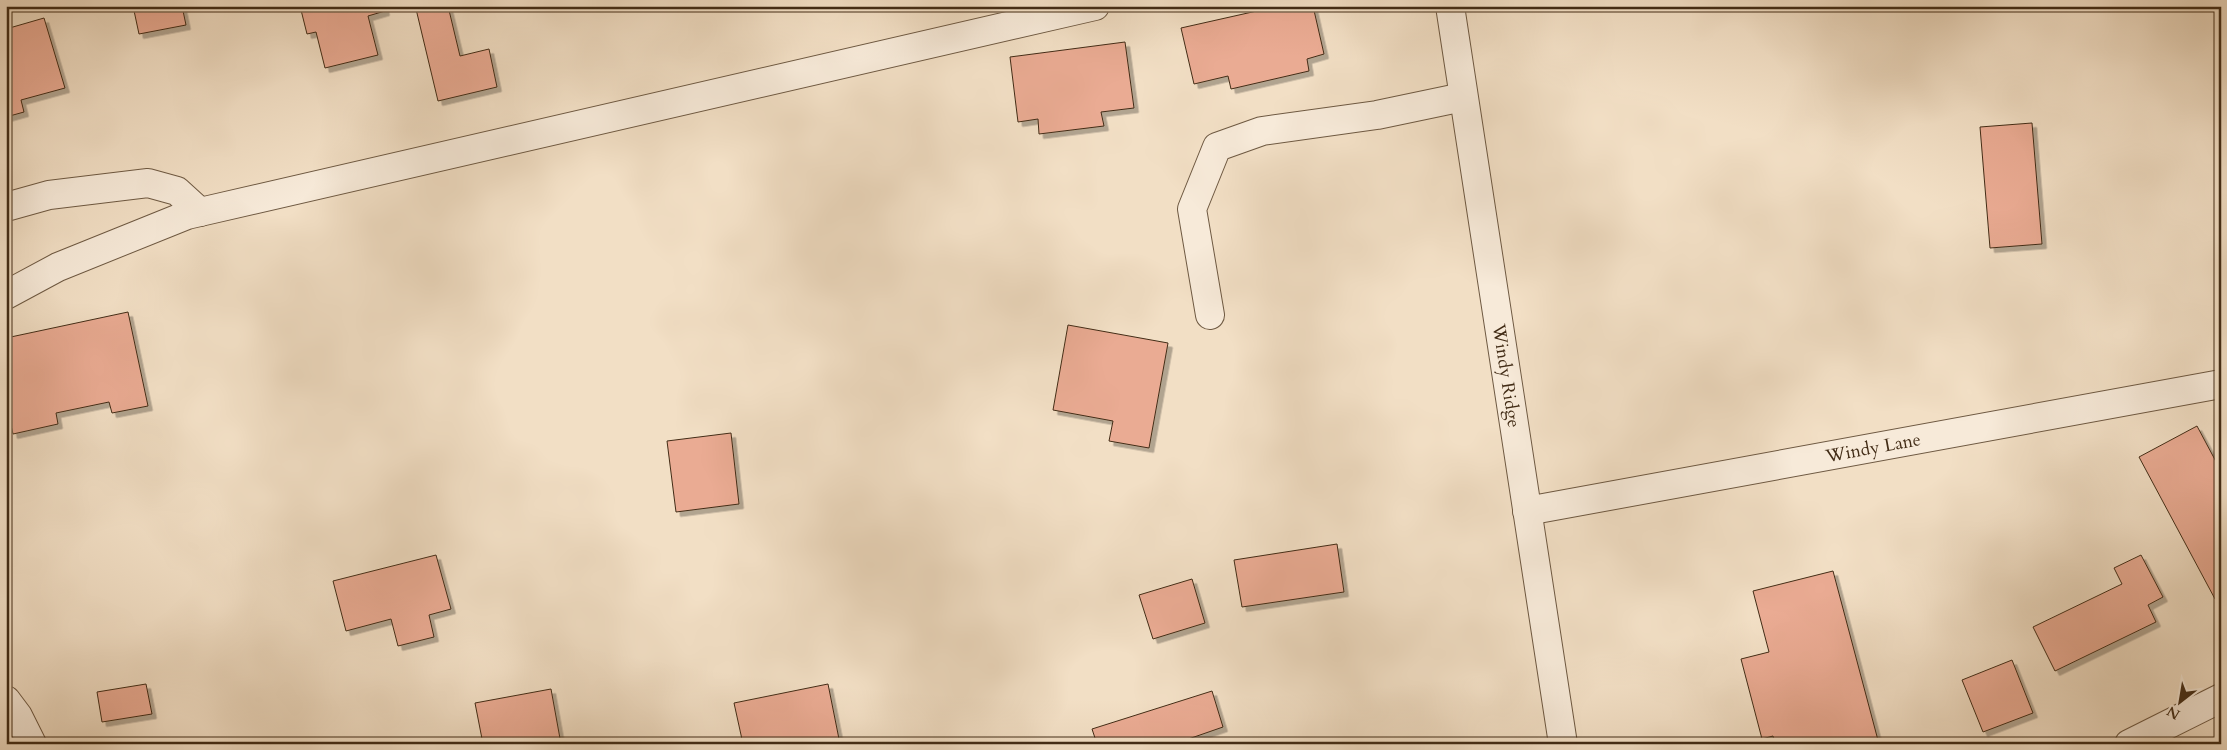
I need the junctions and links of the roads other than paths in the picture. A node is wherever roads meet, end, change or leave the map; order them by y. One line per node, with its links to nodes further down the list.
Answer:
1 (1095, 6): 5 (street)
2 (1450, 6): 3 (street, Windy Ridge)
3 (1464, 97): 7 (street); 9 (street, Windy Ridge)
4 (6, 206): 5 (street)
5 (200, 212): 6 (street)
6 (6, 295)
7 (1210, 314)
8 (2221, 384): 9 (street, Windy Lane)
9 (1527, 511): 13 (street, Windy Ridge)
10 (2221, 698): 14 (street)
11 (6, 700): 12 (street)
12 (32, 744)
13 (1564, 744)
14 (2129, 744)

